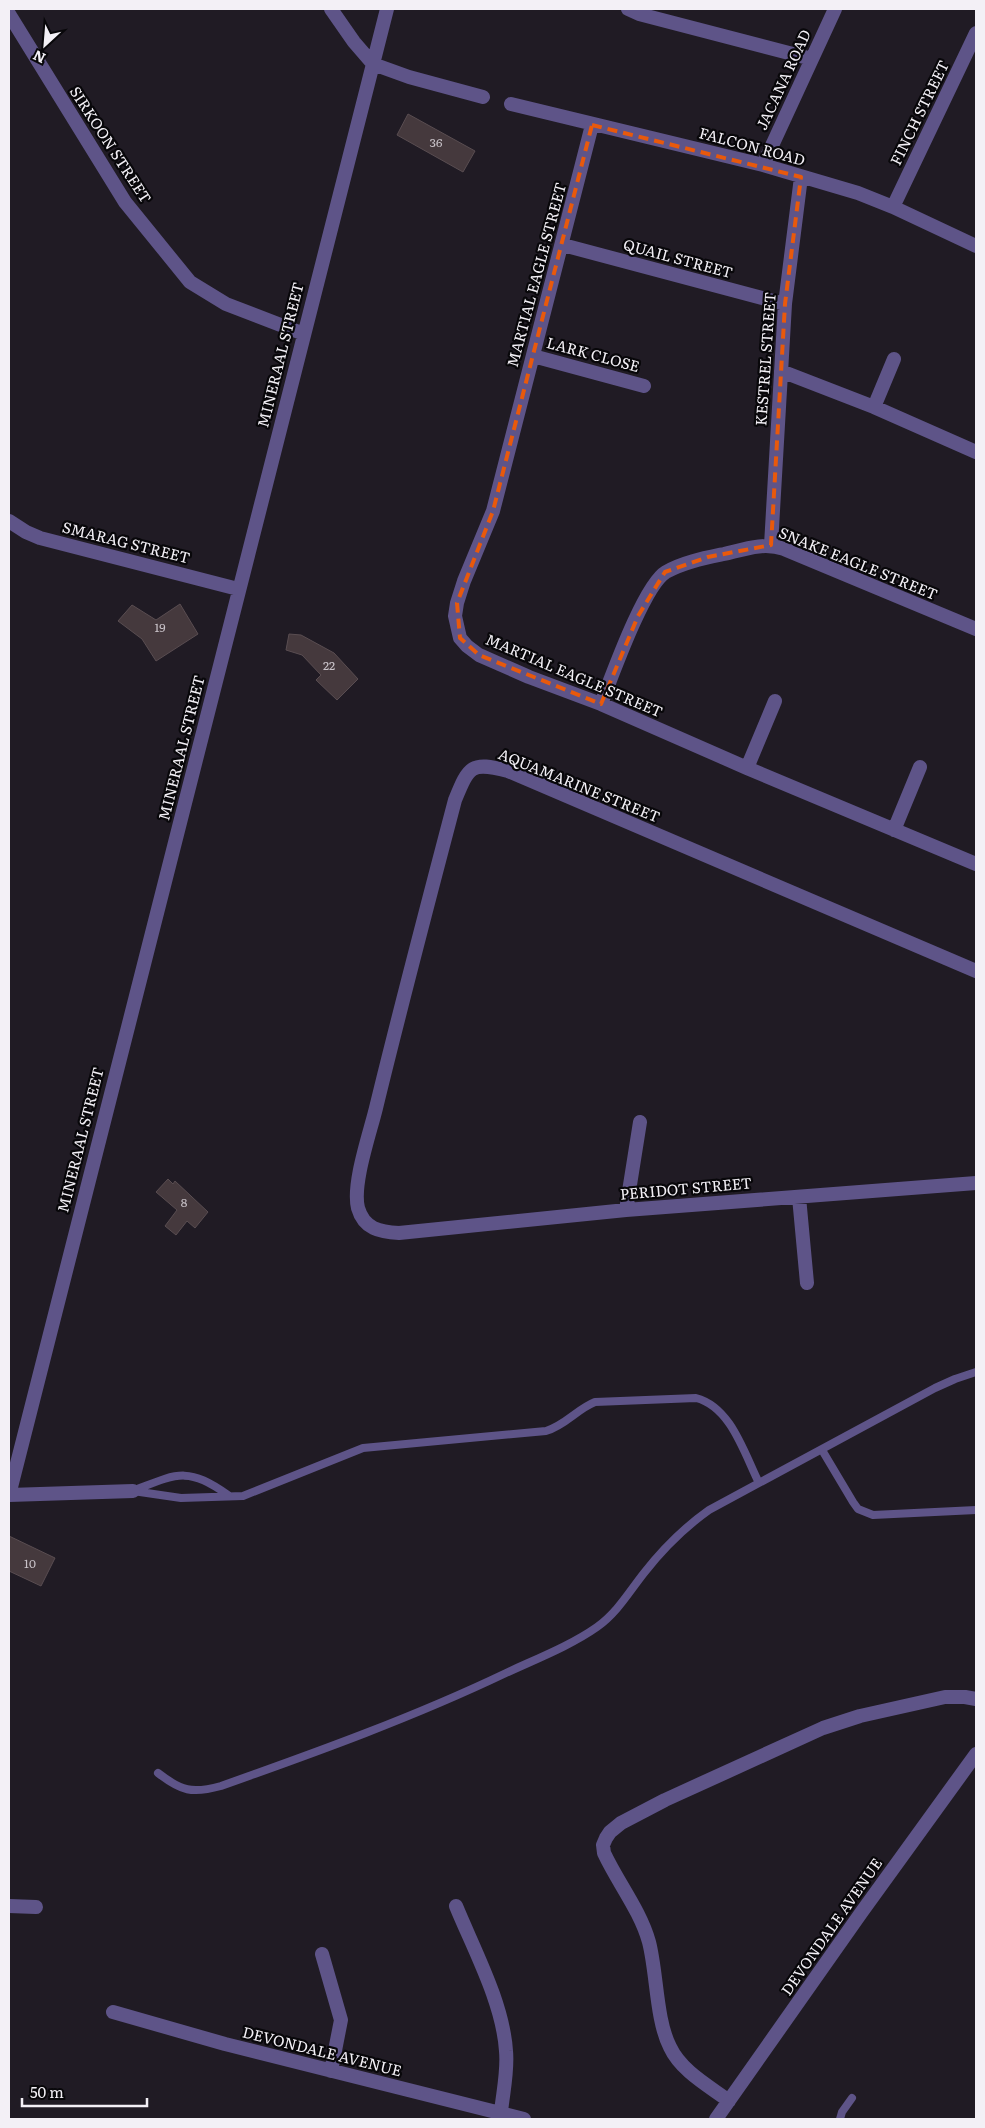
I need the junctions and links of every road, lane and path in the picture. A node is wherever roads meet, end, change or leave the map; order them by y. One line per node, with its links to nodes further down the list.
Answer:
1 (331, 9): 8 (street)
2 (387, 9): 8 (street, MINERAAL STREET)
3 (628, 9): 7 (street)
4 (835, 9): 7 (street, JACANA ROAD)
5 (9, 14): 18 (street, SIRKOON STREET)
6 (976, 33): 14 (street, FINCH STREET)
7 (812, 59): 12 (street, JACANA ROAD)
8 (373, 64): 9 (street); 18 (street, MINERAAL STREET)
9 (483, 96)
10 (511, 104): 11 (street, FALCON ROAD)
11 (592, 125): 12 (street, FALCON ROAD); 15 (street, MARTIAL EAGLE STREET)
12 (763, 165): 13 (street, FALCON ROAD)
13 (801, 177): 14 (street, FALCON ROAD); 17 (street, KESTREL STREET)
14 (893, 207): 16 (street, FALCON ROAD)
15 (563, 245): 17 (street, QUAIL STREET); 19 (street, MARTIAL EAGLE STREET)
16 (976, 246)
17 (785, 304): 21 (street, KESTREL STREET)
18 (304, 334): 27 (street, MINERAAL STREET)
19 (533, 356): 22 (street, LARK CLOSE); 30 (street, MARTIAL EAGLE STREET)
20 (894, 358): 23 (street)
21 (781, 370): 23 (street); 26 (street, KESTREL STREET)
22 (644, 386)
23 (874, 407): 24 (street)
24 (976, 452)
25 (9, 520): 27 (street, SMARAG STREET)
26 (771, 544): 28 (street, SNAKE EAGLE STREET); 30 (street, SNAKE EAGLE STREET)
27 (238, 589): 46 (street, MINERAAL STREET)
28 (976, 629)
29 (775, 701): 32 (street)
30 (601, 704): 32 (street, MARTIAL EAGLE STREET)
31 (920, 767): 33 (street)
32 (747, 768): 33 (street, MARTIAL EAGLE STREET)
33 (894, 830): 34 (street, MARTIAL EAGLE STREET)
34 (976, 864)
35 (976, 971): 40 (street, AQUAMARINE STREET)
36 (640, 1122): 39 (street)
37 (976, 1183): 38 (street, PERIDOT STREET)
38 (799, 1197): 39 (street, PERIDOT STREET); 41 (street)
39 (626, 1210): 40 (street, PERIDOT STREET)
40 (399, 1233)
41 (807, 1284)
42 (976, 1372): 43 (lane)
43 (822, 1450): 44 (lane); 48 (lane)
44 (759, 1482): 47 (lane); 51 (lane)
45 (133, 1490): 46 (street); 47 (lane); 47 (lane)
46 (9, 1495)
47 (228, 1495)
48 (976, 1510)
49 (976, 1699): 59 (street)
50 (976, 1754): 59 (street, DEVONDALE AVENUE)
51 (158, 1774)
52 (9, 1906): 54 (street)
53 (456, 1906): 60 (street)
54 (36, 1907)
55 (322, 1954): 57 (street)
56 (113, 2012): 57 (street, DEVONDALE AVENUE)
57 (330, 2072): 60 (street, DEVONDALE AVENUE)
58 (852, 2098): 63 (lane)
59 (729, 2101): 62 (street, DEVONDALE AVENUE)
60 (501, 2112): 61 (street, DEVONDALE AVENUE)
61 (524, 2119)
62 (716, 2119)
63 (840, 2119)

